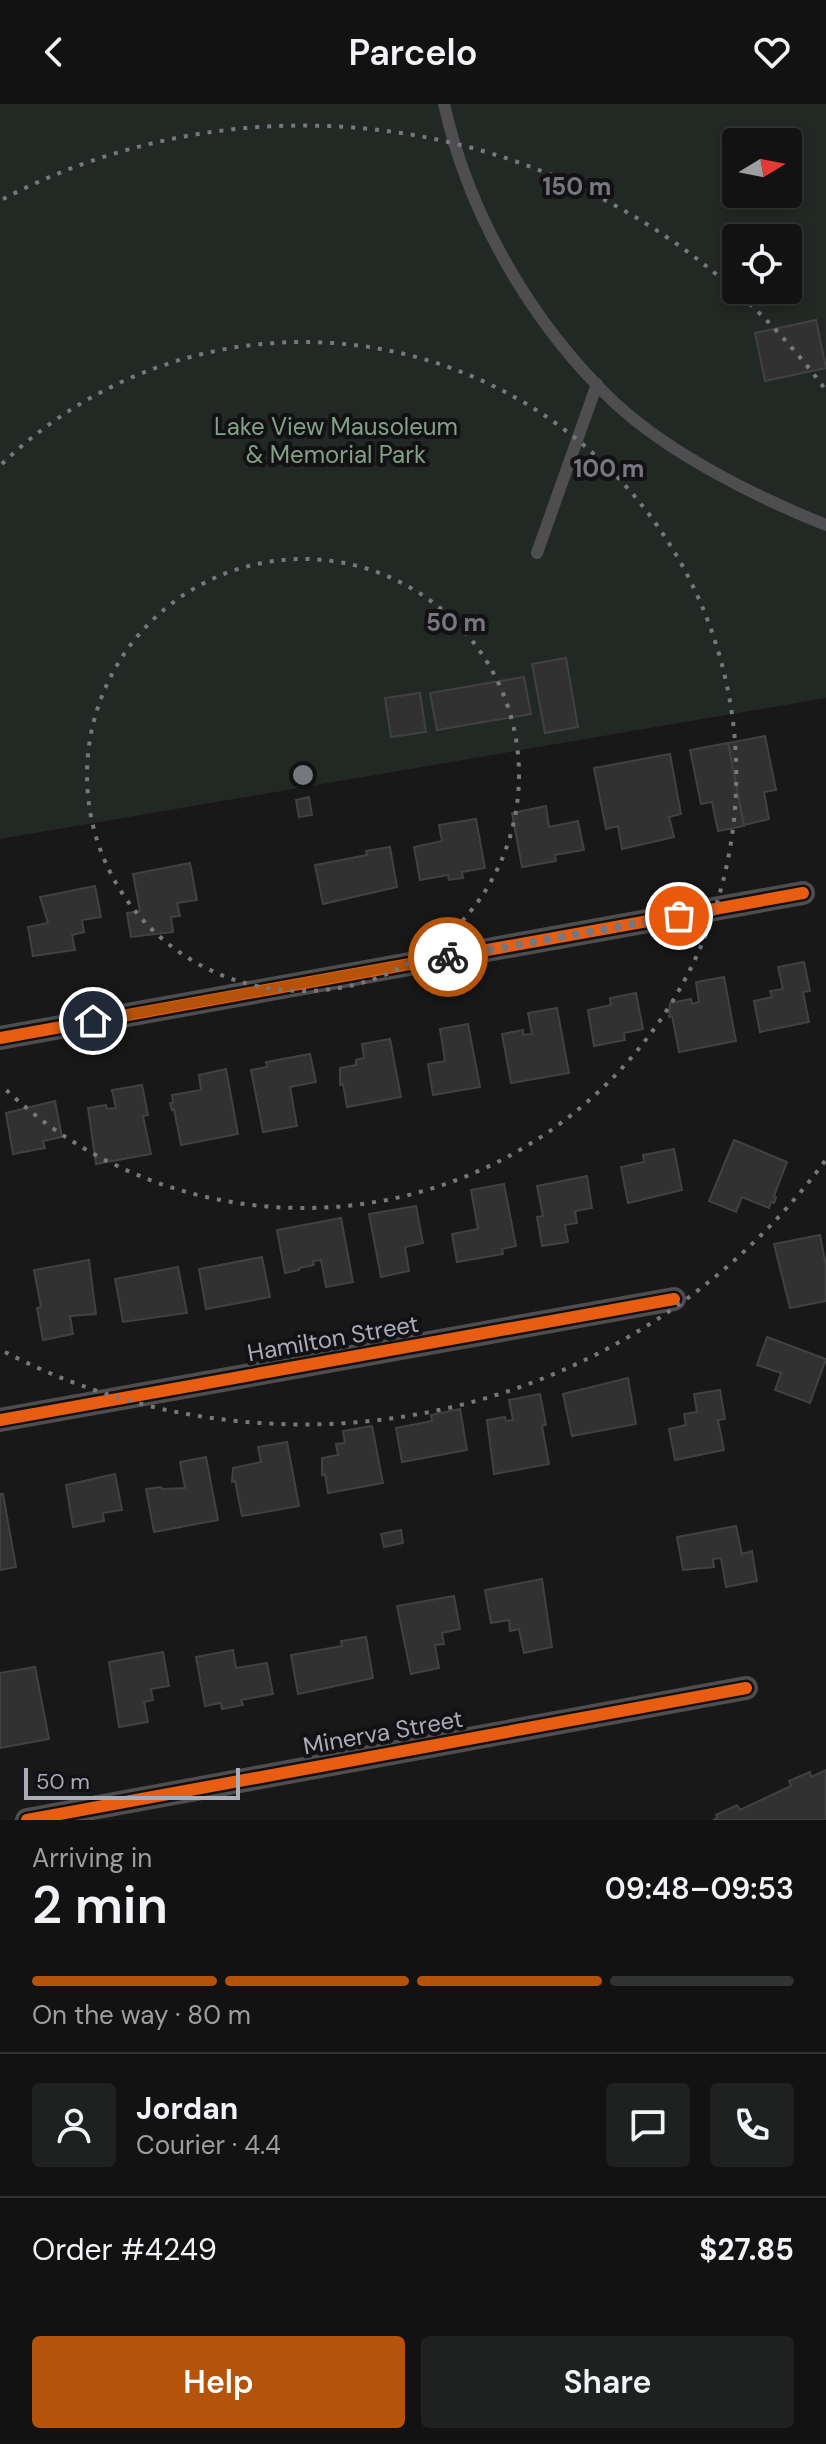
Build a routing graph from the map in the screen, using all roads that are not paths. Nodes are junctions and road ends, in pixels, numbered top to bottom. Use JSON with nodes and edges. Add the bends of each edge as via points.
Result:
{"nodes":[{"id":1,"x":444,"y":104,"type":"edge"},
{"id":2,"x":597,"y":384,"type":"junction"},
{"id":3,"x":826,"y":525,"type":"edge"},
{"id":4,"x":537,"y":553,"type":"dead end"},
{"id":5,"x":803,"y":893,"type":"dead end"},
{"id":6,"x":0,"y":1038,"type":"edge"},
{"id":7,"x":674,"y":1299,"type":"dead end"},
{"id":8,"x":0,"y":1420,"type":"edge"},
{"id":9,"x":746,"y":1688,"type":"dead end"},
{"id":10,"x":27,"y":1820,"type":"edge"}],
"edges":[{"from":1,"to":2,"type":"lane","via":[[453,142],[502,254],[535,309]]},
{"from":2,"to":3,"type":"lane","via":[[617,405],[709,468]]},
{"from":2,"to":4,"type":"lane"},
{"from":5,"to":6,"type":"street"},
{"from":7,"to":8,"type":"street","name":"Hamilton Street"},
{"from":9,"to":10,"type":"street","name":"Minerva Street"}]}
